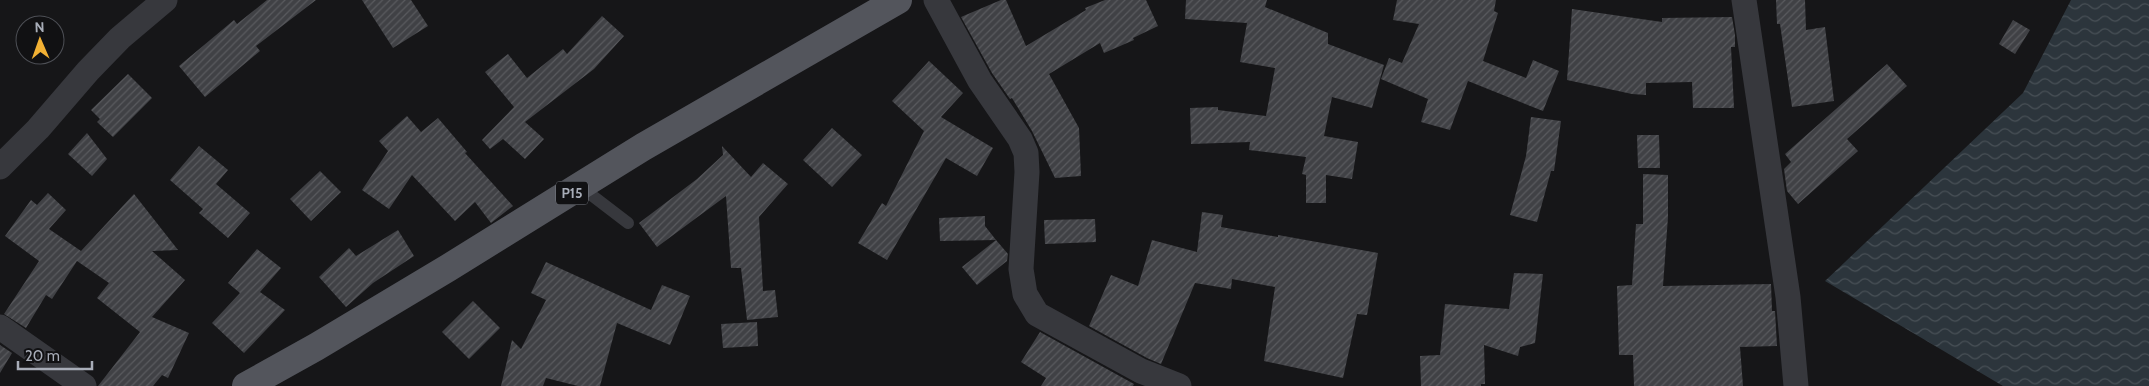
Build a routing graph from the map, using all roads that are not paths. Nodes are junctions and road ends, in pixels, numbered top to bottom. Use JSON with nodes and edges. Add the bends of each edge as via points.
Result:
{"nodes":[{"id":1,"x":165,"y":0,"type":"edge"},
{"id":2,"x":898,"y":0,"type":"edge"},
{"id":3,"x":936,"y":0,"type":"edge"},
{"id":4,"x":1744,"y":0,"type":"edge"},
{"id":5,"x":0,"y":168,"type":"edge"},
{"id":6,"x":581,"y":187,"type":"junction"},
{"id":7,"x":628,"y":224,"type":"dead end"},
{"id":8,"x":0,"y":327,"type":"edge"},
{"id":9,"x":84,"y":386,"type":"edge"},
{"id":10,"x":246,"y":386,"type":"edge"},
{"id":11,"x":1178,"y":386,"type":"edge"},
{"id":12,"x":1796,"y":386,"type":"edge"}],
"edges":[{"from":1,"to":5,"type":"street","via":[[120,38]]},
{"from":2,"to":6,"type":"main road","number":"P15","via":[[693,117]]},
{"from":3,"to":11,"type":"street","via":[[980,82],[1020,139],[1026,153],[1021,269],[1025,294],[1037,314],[1141,371]]},
{"from":4,"to":12,"type":"street","via":[[1786,280]]},
{"from":6,"to":7,"type":"lane"},
{"from":6,"to":10,"type":"main road","number":"P15"},
{"from":8,"to":9,"type":"street"}]}
